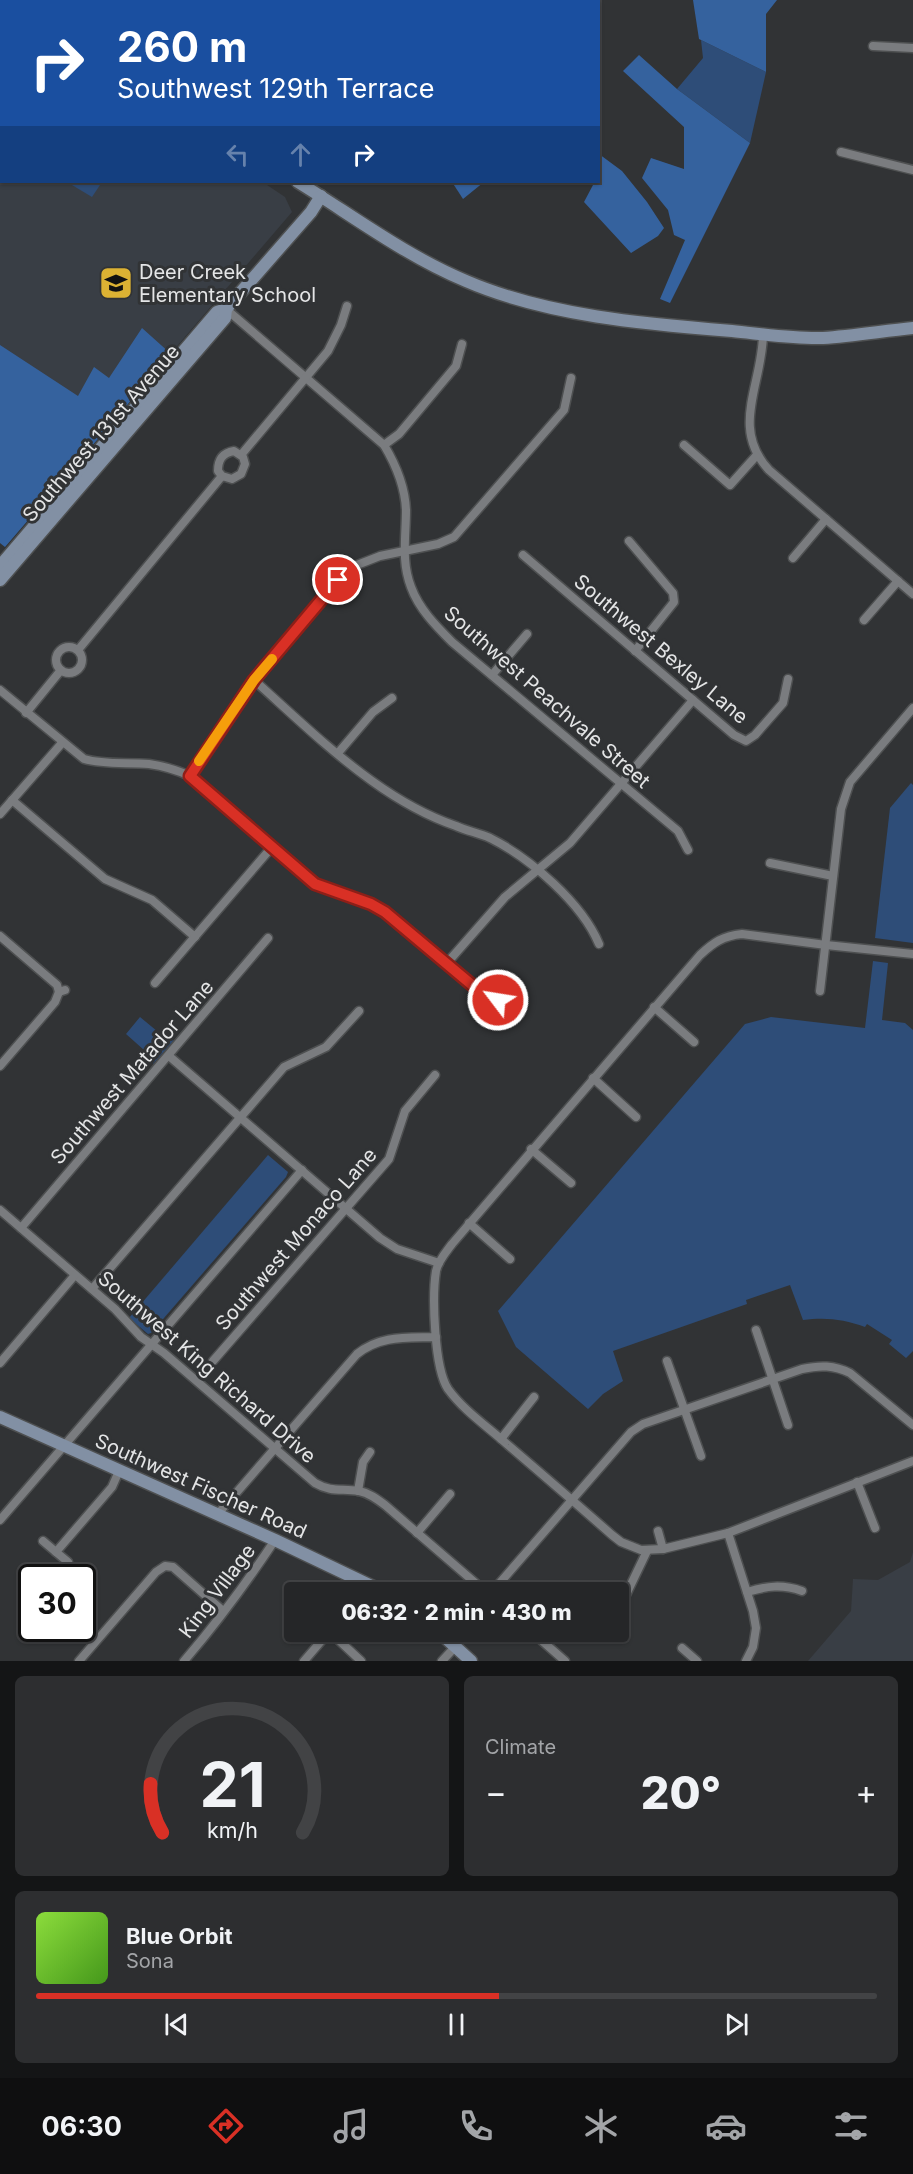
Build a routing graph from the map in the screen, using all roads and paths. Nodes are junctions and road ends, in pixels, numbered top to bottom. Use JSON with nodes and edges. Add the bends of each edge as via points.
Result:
{"nodes":[{"id":1,"x":873,"y":46,"type":"dead end"},
{"id":2,"x":913,"y":48,"type":"edge"},
{"id":3,"x":841,"y":152,"type":"dead end"},
{"id":4,"x":913,"y":170,"type":"edge"},
{"id":5,"x":300,"y":183,"type":"edge"},
{"id":6,"x":321,"y":196,"type":"junction"},
{"id":7,"x":347,"y":306,"type":"dead end"},
{"id":8,"x":226,"y":309,"type":"junction"},
{"id":9,"x":913,"y":328,"type":"edge"},
{"id":10,"x":763,"y":335,"type":"junction"},
{"id":11,"x":462,"y":344,"type":"dead end"},
{"id":12,"x":307,"y":377,"type":"junction"},
{"id":13,"x":571,"y":378,"type":"dead end"},
{"id":14,"x":684,"y":445,"type":"dead end"},
{"id":15,"x":384,"y":446,"type":"junction"},
{"id":16,"x":241,"y":455,"type":"junction"},
{"id":17,"x":756,"y":456,"type":"junction"},
{"id":18,"x":222,"y":476,"type":"junction"},
{"id":19,"x":825,"y":519,"type":"junction"},
{"id":20,"x":629,"y":541,"type":"dead end"},
{"id":21,"x":404,"y":551,"type":"junction"},
{"id":22,"x":523,"y":555,"type":"dead end"},
{"id":23,"x":793,"y":558,"type":"dead end"},
{"id":24,"x":0,"y":566,"type":"edge"},
{"id":25,"x":0,"y":580,"type":"edge"},
{"id":26,"x":898,"y":581,"type":"junction"},
{"id":27,"x":913,"y":594,"type":"edge"},
{"id":28,"x":864,"y":621,"type":"dead end"},
{"id":29,"x":527,"y":634,"type":"dead end"},
{"id":30,"x":78,"y":650,"type":"junction"},
{"id":31,"x":635,"y":651,"type":"junction"},
{"id":32,"x":61,"y":670,"type":"junction"},
{"id":33,"x":492,"y":675,"type":"junction"},
{"id":34,"x":788,"y":679,"type":"dead end"},
{"id":35,"x":254,"y":680,"type":"junction"},
{"id":36,"x":0,"y":690,"type":"edge"},
{"id":37,"x":392,"y":698,"type":"dead end"},
{"id":38,"x":693,"y":700,"type":"junction"},
{"id":39,"x":913,"y":708,"type":"edge"},
{"id":40,"x":26,"y":713,"type":"junction"},
{"id":41,"x":910,"y":718,"type":"edge"},
{"id":42,"x":62,"y":743,"type":"junction"},
{"id":43,"x":338,"y":753,"type":"junction"},
{"id":44,"x":190,"y":776,"type":"junction"},
{"id":45,"x":622,"y":783,"type":"junction"},
{"id":46,"x":12,"y":800,"type":"junction"},
{"id":47,"x":0,"y":814,"type":"edge"},
{"id":48,"x":272,"y":847,"type":"junction"},
{"id":49,"x":688,"y":850,"type":"dead end"},
{"id":50,"x":770,"y":863,"type":"dead end"},
{"id":51,"x":538,"y":871,"type":"junction"},
{"id":52,"x":833,"y":876,"type":"junction"},
{"id":53,"x":0,"y":936,"type":"edge"},
{"id":54,"x":195,"y":937,"type":"junction"},
{"id":55,"x":268,"y":938,"type":"dead end"},
{"id":56,"x":599,"y":944,"type":"dead end"},
{"id":57,"x":826,"y":945,"type":"junction"},
{"id":58,"x":913,"y":954,"type":"edge"},
{"id":59,"x":447,"y":963,"type":"junction"},
{"id":60,"x":155,"y":983,"type":"dead end"},
{"id":61,"x":820,"y":991,"type":"dead end"},
{"id":62,"x":498,"y":1000,"type":"dead end"},
{"id":63,"x":654,"y":1007,"type":"junction"},
{"id":64,"x":359,"y":1011,"type":"dead end"},
{"id":65,"x":694,"y":1042,"type":"dead end"},
{"id":66,"x":169,"y":1056,"type":"junction"},
{"id":67,"x":0,"y":1066,"type":"edge"},
{"id":68,"x":435,"y":1075,"type":"dead end"},
{"id":69,"x":593,"y":1078,"type":"junction"},
{"id":70,"x":240,"y":1117,"type":"junction"},
{"id":71,"x":636,"y":1117,"type":"dead end"},
{"id":72,"x":531,"y":1149,"type":"junction"},
{"id":73,"x":302,"y":1170,"type":"junction"},
{"id":74,"x":571,"y":1183,"type":"dead end"},
{"id":75,"x":346,"y":1208,"type":"junction"},
{"id":76,"x":2,"y":1215,"type":"edge"},
{"id":77,"x":469,"y":1223,"type":"junction"},
{"id":78,"x":21,"y":1228,"type":"junction"},
{"id":79,"x":510,"y":1259,"type":"dead end"},
{"id":80,"x":439,"y":1263,"type":"junction"},
{"id":81,"x":75,"y":1275,"type":"junction"},
{"id":82,"x":92,"y":1289,"type":"junction"},
{"id":83,"x":756,"y":1330,"type":"dead end"},
{"id":84,"x":436,"y":1337,"type":"junction"},
{"id":85,"x":152,"y":1346,"type":"junction"},
{"id":86,"x":213,"y":1361,"type":"dead end"},
{"id":87,"x":667,"y":1361,"type":"dead end"},
{"id":88,"x":0,"y":1363,"type":"edge"},
{"id":89,"x":772,"y":1379,"type":"junction"},
{"id":90,"x":534,"y":1397,"type":"dead end"},
{"id":91,"x":684,"y":1409,"type":"junction"},
{"id":92,"x":0,"y":1417,"type":"edge"},
{"id":93,"x":788,"y":1425,"type":"dead end"},
{"id":94,"x":913,"y":1425,"type":"edge"},
{"id":95,"x":501,"y":1438,"type":"junction"},
{"id":96,"x":64,"y":1446,"type":"junction"},
{"id":97,"x":275,"y":1448,"type":"junction"},
{"id":98,"x":370,"y":1452,"type":"dead end"},
{"id":99,"x":701,"y":1456,"type":"dead end"},
{"id":100,"x":913,"y":1461,"type":"edge"},
{"id":101,"x":118,"y":1471,"type":"junction"},
{"id":102,"x":857,"y":1482,"type":"junction"},
{"id":103,"x":358,"y":1491,"type":"junction"},
{"id":104,"x":450,"y":1494,"type":"dead end"},
{"id":105,"x":572,"y":1499,"type":"junction"},
{"id":106,"x":217,"y":1515,"type":"junction"},
{"id":107,"x":0,"y":1519,"type":"edge"},
{"id":108,"x":875,"y":1528,"type":"dead end"},
{"id":109,"x":658,"y":1531,"type":"dead end"},
{"id":110,"x":417,"y":1533,"type":"junction"},
{"id":111,"x":728,"y":1533,"type":"junction"},
{"id":112,"x":275,"y":1540,"type":"junction"},
{"id":113,"x":43,"y":1541,"type":"dead end"},
{"id":114,"x":663,"y":1549,"type":"junction"},
{"id":115,"x":647,"y":1551,"type":"junction"},
{"id":116,"x":56,"y":1552,"type":"junction"},
{"id":117,"x":68,"y":1562,"type":"dead end"},
{"id":118,"x":361,"y":1580,"type":"joint"},
{"id":119,"x":365,"y":1582,"type":"edge"},
{"id":120,"x":476,"y":1582,"type":"edge"},
{"id":121,"x":499,"y":1582,"type":"edge"},
{"id":122,"x":629,"y":1588,"type":"edge"},
{"id":123,"x":802,"y":1591,"type":"dead end"},
{"id":124,"x":747,"y":1592,"type":"junction"},
{"id":125,"x":223,"y":1611,"type":"junction"},
{"id":126,"x":321,"y":1642,"type":"edge"},
{"id":127,"x":341,"y":1642,"type":"edge"},
{"id":128,"x":450,"y":1642,"type":"edge"},
{"id":129,"x":544,"y":1642,"type":"edge"},
{"id":130,"x":455,"y":1647,"type":"junction"},
{"id":131,"x":682,"y":1648,"type":"dead end"},
{"id":132,"x":79,"y":1661,"type":"edge"},
{"id":133,"x":184,"y":1661,"type":"edge"},
{"id":134,"x":304,"y":1661,"type":"edge"},
{"id":135,"x":362,"y":1661,"type":"edge"},
{"id":136,"x":442,"y":1661,"type":"edge"},
{"id":137,"x":471,"y":1661,"type":"edge"},
{"id":138,"x":566,"y":1661,"type":"edge"},
{"id":139,"x":697,"y":1661,"type":"edge"},
{"id":140,"x":746,"y":1661,"type":"edge"}],
"edges":[{"from":1,"to":2,"type":"street"},
{"from":3,"to":4,"type":"street"},
{"from":5,"to":6,"type":"street"},
{"from":6,"to":8,"type":"street","name":"Southwest 131st Avenue"},
{"from":6,"to":10,"type":"street","via":[[414,256],[500,294],[651,325]]},
{"from":7,"to":12,"type":"street","via":[[328,351]]},
{"from":8,"to":12,"type":"street","name":"Southwest Peachvale Street"},
{"from":8,"to":24,"type":"street","name":"Southwest 131st Avenue","via":[[218,312]]},
{"from":8,"to":25,"type":"street","name":"Southwest 131st Avenue","via":[[225,318]]},
{"from":9,"to":10,"type":"street","via":[[821,338]]},
{"from":10,"to":17,"type":"street","via":[[748,428]]},
{"from":11,"to":15,"type":"street","via":[[456,366],[399,434]]},
{"from":12,"to":15,"type":"street","name":"Southwest Peachvale Street"},
{"from":12,"to":16,"type":"street"},
{"from":13,"to":21,"type":"street","via":[[564,410],[460,531],[438,544]]},
{"from":14,"to":17,"type":"street","via":[[730,485]]},
{"from":15,"to":21,"type":"street","name":"Southwest Peachvale Street","via":[[397,468],[404,495]]},
{"from":16,"to":18,"type":"street","via":[[245,464],[241,474],[232,479]]},
{"from":16,"to":18,"type":"street","via":[[234,451],[223,455],[218,464]]},
{"from":17,"to":19,"type":"street"},
{"from":18,"to":30,"type":"street"},
{"from":19,"to":23,"type":"street"},
{"from":19,"to":26,"type":"street"},
{"from":20,"to":31,"type":"street","via":[[673,593],[674,602]]},
{"from":21,"to":33,"type":"street","name":"Southwest Peachvale Street","via":[[411,588],[429,617]]},
{"from":21,"to":35,"type":"street","via":[[380,556],[346,573]]},
{"from":22,"to":31,"type":"street","name":"Southwest Bexley Lane"},
{"from":26,"to":27,"type":"street"},
{"from":26,"to":28,"type":"street"},
{"from":29,"to":33,"type":"street"},
{"from":30,"to":32,"type":"street","via":[[83,662],[79,670],[70,674]]},
{"from":30,"to":32,"type":"street","via":[[68,646],[58,652],[56,662]]},
{"from":31,"to":38,"type":"street","name":"Southwest Bexley Lane"},
{"from":32,"to":40,"type":"street"},
{"from":33,"to":45,"type":"street","name":"Southwest Peachvale Street"},
{"from":34,"to":38,"type":"street","name":"Southwest Bexley Lane","via":[[783,702],[746,741]]},
{"from":35,"to":43,"type":"street"},
{"from":35,"to":44,"type":"street"},
{"from":36,"to":40,"type":"street"},
{"from":37,"to":43,"type":"street","via":[[373,712]]},
{"from":38,"to":45,"type":"street"},
{"from":39,"to":41,"type":"street"},
{"from":40,"to":42,"type":"street"},
{"from":41,"to":52,"type":"street","via":[[847,788]]},
{"from":42,"to":44,"type":"street","via":[[97,763],[149,764]]},
{"from":42,"to":46,"type":"street"},
{"from":43,"to":51,"type":"street","via":[[371,781],[401,799],[454,826],[488,837]]},
{"from":44,"to":48,"type":"street"},
{"from":45,"to":49,"type":"street","name":"Southwest Peachvale Street","via":[[678,831]]},
{"from":45,"to":51,"type":"street","via":[[570,843]]},
{"from":46,"to":47,"type":"street"},
{"from":46,"to":54,"type":"street","via":[[105,879],[147,896]]},
{"from":48,"to":54,"type":"street"},
{"from":48,"to":59,"type":"street","via":[[315,884],[385,912]]},
{"from":50,"to":52,"type":"street"},
{"from":51,"to":56,"type":"street","via":[[583,914]]},
{"from":51,"to":59,"type":"street","via":[[505,897]]},
{"from":52,"to":57,"type":"street"},
{"from":53,"to":67,"type":"street","via":[[62,991]]},
{"from":54,"to":60,"type":"street"},
{"from":55,"to":66,"type":"street","name":"Southwest Matador Lane"},
{"from":57,"to":58,"type":"street"},
{"from":57,"to":61,"type":"street"},
{"from":57,"to":63,"type":"street","via":[[729,935],[700,955]]},
{"from":59,"to":62,"type":"street","via":[[478,990]]},
{"from":63,"to":65,"type":"street"},
{"from":63,"to":69,"type":"street"},
{"from":64,"to":70,"type":"street","via":[[326,1047],[284,1067]]},
{"from":66,"to":70,"type":"street"},
{"from":66,"to":78,"type":"street","name":"Southwest Matador Lane"},
{"from":68,"to":75,"type":"street","name":"Southwest Monaco Lane","via":[[405,1111],[389,1159]]},
{"from":69,"to":71,"type":"street"},
{"from":69,"to":72,"type":"street"},
{"from":70,"to":73,"type":"street"},
{"from":70,"to":82,"type":"street"},
{"from":72,"to":74,"type":"street"},
{"from":72,"to":77,"type":"street"},
{"from":73,"to":75,"type":"street"},
{"from":73,"to":85,"type":"street"},
{"from":75,"to":80,"type":"street","via":[[397,1249]]},
{"from":75,"to":86,"type":"street","name":"Southwest Monaco Lane"},
{"from":76,"to":78,"type":"street","name":"Southwest King Richard Drive"},
{"from":77,"to":79,"type":"street"},
{"from":77,"to":80,"type":"street"},
{"from":78,"to":81,"type":"street","name":"Southwest King Richard Drive"},
{"from":80,"to":84,"type":"street","via":[[434,1300]]},
{"from":81,"to":82,"type":"street","name":"Southwest King Richard Drive"},
{"from":81,"to":88,"type":"street"},
{"from":82,"to":85,"type":"street","name":"Southwest King Richard Drive"},
{"from":83,"to":89,"type":"street"},
{"from":84,"to":95,"type":"street","via":[[442,1375],[449,1390]]},
{"from":84,"to":97,"type":"street","via":[[383,1339],[370,1344],[357,1353]]},
{"from":85,"to":96,"type":"street"},
{"from":85,"to":97,"type":"street","name":"Southwest King Richard Drive"},
{"from":87,"to":91,"type":"street"},
{"from":89,"to":91,"type":"street"},
{"from":89,"to":93,"type":"street"},
{"from":89,"to":94,"type":"street","via":[[817,1366],[840,1368]]},
{"from":90,"to":95,"type":"street"},
{"from":91,"to":99,"type":"street"},
{"from":91,"to":105,"type":"street","via":[[631,1432]]},
{"from":92,"to":96,"type":"street","name":"Southwest Fischer Road"},
{"from":95,"to":105,"type":"street"},
{"from":96,"to":101,"type":"street","name":"Southwest Fischer Road"},
{"from":96,"to":107,"type":"street"},
{"from":97,"to":103,"type":"street","name":"Southwest King Richard Drive","via":[[323,1487]]},
{"from":97,"to":106,"type":"street"},
{"from":98,"to":103,"type":"street","via":[[363,1462]]},
{"from":100,"to":102,"type":"street"},
{"from":101,"to":106,"type":"street","name":"Southwest Fischer Road"},
{"from":101,"to":116,"type":"street","via":[[112,1487]]},
{"from":102,"to":108,"type":"street"},
{"from":102,"to":111,"type":"street"},
{"from":103,"to":110,"type":"street","name":"Southwest King Richard Drive","via":[[385,1505]]},
{"from":104,"to":110,"type":"street"},
{"from":105,"to":115,"type":"street","via":[[621,1542]]},
{"from":105,"to":121,"type":"street"},
{"from":106,"to":112,"type":"street","name":"Southwest Fischer Road"},
{"from":109,"to":114,"type":"street"},
{"from":110,"to":120,"type":"street","name":"Southwest King Richard Drive"},
{"from":111,"to":114,"type":"street"},
{"from":111,"to":124,"type":"street"},
{"from":112,"to":118,"type":"street","name":"Southwest Fischer Road"},
{"from":112,"to":125,"type":"street","name":"King Village"},
{"from":113,"to":116,"type":"street"},
{"from":114,"to":115,"type":"street"},
{"from":115,"to":122,"type":"street"},
{"from":116,"to":117,"type":"street"},
{"from":118,"to":119,"type":"street","name":"Southwest Fischer Road"},
{"from":123,"to":124,"type":"street","via":[[768,1586]]},
{"from":124,"to":140,"type":"street","via":[[756,1628]]},
{"from":125,"to":132,"type":"street","via":[[173,1567],[165,1566]]},
{"from":125,"to":133,"type":"street","name":"King Village"},
{"from":126,"to":134,"type":"street"},
{"from":127,"to":135,"type":"street"},
{"from":128,"to":130,"type":"street"},
{"from":129,"to":138,"type":"street"},
{"from":130,"to":136,"type":"street"},
{"from":130,"to":137,"type":"street"},
{"from":131,"to":139,"type":"street"}]}
